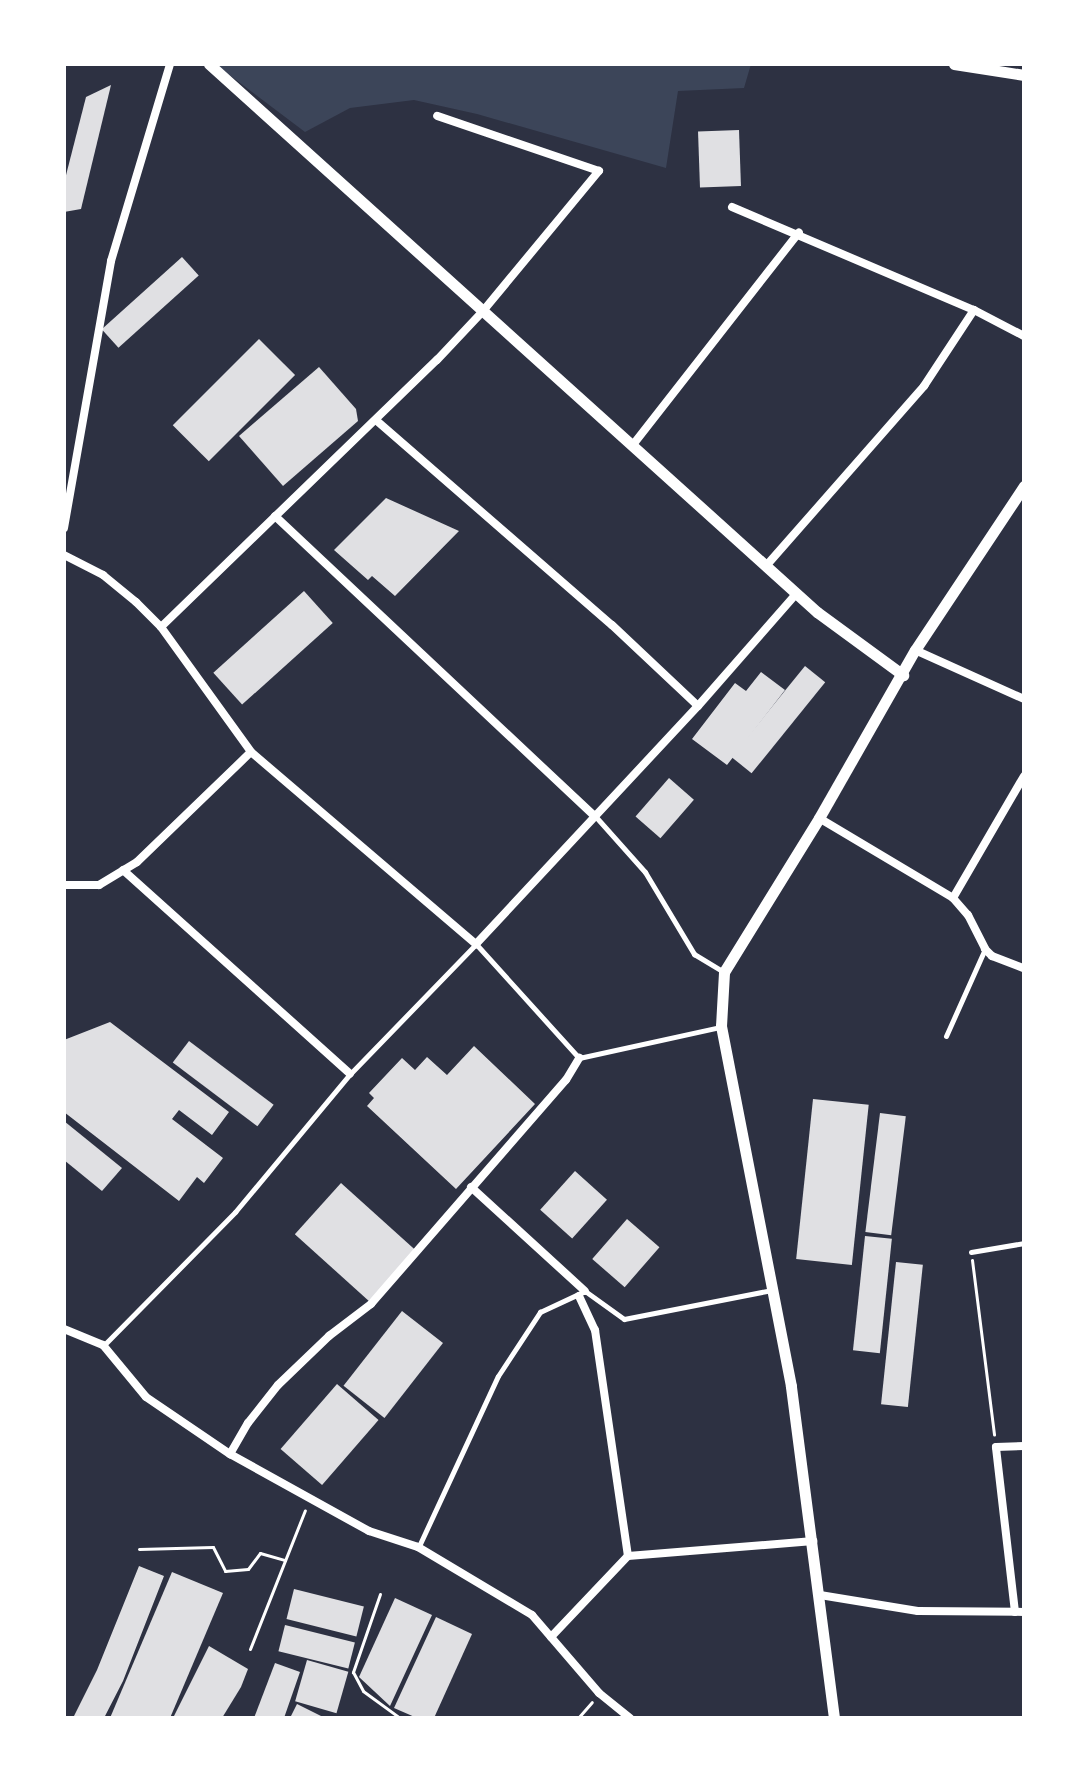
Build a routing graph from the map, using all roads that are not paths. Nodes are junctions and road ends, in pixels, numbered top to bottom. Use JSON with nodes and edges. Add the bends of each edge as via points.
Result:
{"nodes":[{"id":1,"x":170,"y":64,"type":"edge"},
{"id":2,"x":209,"y":64,"type":"edge"},
{"id":3,"x":954,"y":64,"type":"edge"},
{"id":4,"x":1024,"y":75,"type":"edge"},
{"id":5,"x":437,"y":116,"type":"dead end"},
{"id":6,"x":732,"y":207,"type":"dead end"},
{"id":7,"x":799,"y":232,"type":"junction"},
{"id":8,"x":974,"y":310,"type":"junction"},
{"id":9,"x":483,"y":311,"type":"junction"},
{"id":10,"x":1024,"y":336,"type":"edge"},
{"id":11,"x":377,"y":421,"type":"junction"},
{"id":12,"x":632,"y":446,"type":"junction"},
{"id":13,"x":1024,"y":486,"type":"edge"},
{"id":14,"x":275,"y":516,"type":"junction"},
{"id":15,"x":64,"y":528,"type":"edge"},
{"id":16,"x":64,"y":555,"type":"edge"},
{"id":17,"x":766,"y":566,"type":"junction"},
{"id":18,"x":796,"y":594,"type":"junction"},
{"id":19,"x":161,"y":627,"type":"junction"},
{"id":20,"x":915,"y":650,"type":"junction"},
{"id":21,"x":903,"y":675,"type":"junction"},
{"id":22,"x":1024,"y":699,"type":"edge"},
{"id":23,"x":698,"y":706,"type":"junction"},
{"id":24,"x":251,"y":752,"type":"junction"},
{"id":25,"x":1024,"y":776,"type":"edge"},
{"id":26,"x":595,"y":816,"type":"junction"},
{"id":27,"x":819,"y":818,"type":"junction"},
{"id":28,"x":123,"y":870,"type":"junction"},
{"id":29,"x":64,"y":885,"type":"edge"},
{"id":30,"x":953,"y":898,"type":"junction"},
{"id":31,"x":476,"y":944,"type":"junction"},
{"id":32,"x":985,"y":949,"type":"junction"},
{"id":33,"x":1024,"y":968,"type":"edge"},
{"id":34,"x":724,"y":972,"type":"junction"},
{"id":35,"x":721,"y":1026,"type":"junction"},
{"id":36,"x":946,"y":1036,"type":"dead end"},
{"id":37,"x":579,"y":1058,"type":"junction"},
{"id":38,"x":350,"y":1074,"type":"junction"},
{"id":39,"x":471,"y":1187,"type":"junction"},
{"id":40,"x":1024,"y":1243,"type":"edge"},
{"id":41,"x":971,"y":1252,"type":"road end"},
{"id":42,"x":773,"y":1290,"type":"junction"},
{"id":43,"x":582,"y":1293,"type":"junction"},
{"id":44,"x":64,"y":1329,"type":"edge"},
{"id":45,"x":103,"y":1345,"type":"junction"},
{"id":46,"x":1024,"y":1446,"type":"edge"},
{"id":47,"x":230,"y":1454,"type":"junction"},
{"id":48,"x":813,"y":1541,"type":"junction"},
{"id":49,"x":418,"y":1547,"type":"junction"},
{"id":50,"x":628,"y":1556,"type":"junction"},
{"id":51,"x":820,"y":1595,"type":"junction"},
{"id":52,"x":1019,"y":1612,"type":"edge"},
{"id":53,"x":551,"y":1637,"type":"junction"},
{"id":54,"x":630,"y":1718,"type":"edge"},
{"id":55,"x":834,"y":1718,"type":"edge"}],
"edges":[{"from":1,"to":15,"type":"street","via":[[111,261]]},
{"from":2,"to":9,"type":"street"},
{"from":3,"to":4,"type":"street"},
{"from":5,"to":9,"type":"street","via":[[599,171]]},
{"from":6,"to":7,"type":"street"},
{"from":7,"to":8,"type":"street"},
{"from":7,"to":12,"type":"street"},
{"from":8,"to":10,"type":"street"},
{"from":8,"to":17,"type":"street","via":[[924,386]]},
{"from":9,"to":11,"type":"street"},
{"from":9,"to":12,"type":"street"},
{"from":11,"to":14,"type":"street"},
{"from":11,"to":23,"type":"street"},
{"from":12,"to":17,"type":"street"},
{"from":13,"to":20,"type":"street"},
{"from":14,"to":19,"type":"street"},
{"from":14,"to":26,"type":"street"},
{"from":16,"to":19,"type":"street","via":[[103,575]]},
{"from":17,"to":18,"type":"street"},
{"from":18,"to":21,"type":"street"},
{"from":18,"to":23,"type":"street"},
{"from":19,"to":24,"type":"street"},
{"from":20,"to":21,"type":"street"},
{"from":20,"to":22,"type":"street"},
{"from":21,"to":27,"type":"street"},
{"from":23,"to":26,"type":"street"},
{"from":24,"to":28,"type":"street"},
{"from":24,"to":31,"type":"street"},
{"from":25,"to":30,"type":"street"},
{"from":26,"to":31,"type":"street"},
{"from":26,"to":34,"type":"lane","via":[[645,872],[694,954]]},
{"from":27,"to":30,"type":"street"},
{"from":27,"to":34,"type":"street"},
{"from":28,"to":29,"type":"street","via":[[99,885]]},
{"from":28,"to":38,"type":"street"},
{"from":30,"to":32,"type":"street"},
{"from":31,"to":37,"type":"lane"},
{"from":31,"to":38,"type":"lane"},
{"from":32,"to":33,"type":"street"},
{"from":32,"to":36,"type":"lane"},
{"from":34,"to":35,"type":"street"},
{"from":35,"to":37,"type":"lane"},
{"from":35,"to":42,"type":"street"},
{"from":37,"to":39,"type":"street","via":[[566,1080]]},
{"from":38,"to":45,"type":"lane","via":[[235,1212]]},
{"from":39,"to":43,"type":"street"},
{"from":39,"to":47,"type":"street","via":[[371,1304],[278,1385]]},
{"from":40,"to":41,"type":"lane"},
{"from":42,"to":43,"type":"lane","via":[[624,1319]]},
{"from":42,"to":48,"type":"street"},
{"from":43,"to":49,"type":"lane","via":[[540,1312],[525,1332],[498,1376]]},
{"from":43,"to":50,"type":"street","via":[[595,1330]]},
{"from":44,"to":45,"type":"street"},
{"from":45,"to":47,"type":"street","via":[[146,1397]]},
{"from":46,"to":52,"type":"street","via":[[996,1447]]},
{"from":47,"to":49,"type":"street","via":[[369,1531]]},
{"from":48,"to":50,"type":"street"},
{"from":48,"to":51,"type":"street"},
{"from":49,"to":53,"type":"street","via":[[532,1615]]},
{"from":50,"to":53,"type":"street"},
{"from":51,"to":52,"type":"street","via":[[918,1611]]},
{"from":51,"to":55,"type":"street"},
{"from":53,"to":54,"type":"street","via":[[599,1693]]}]}
